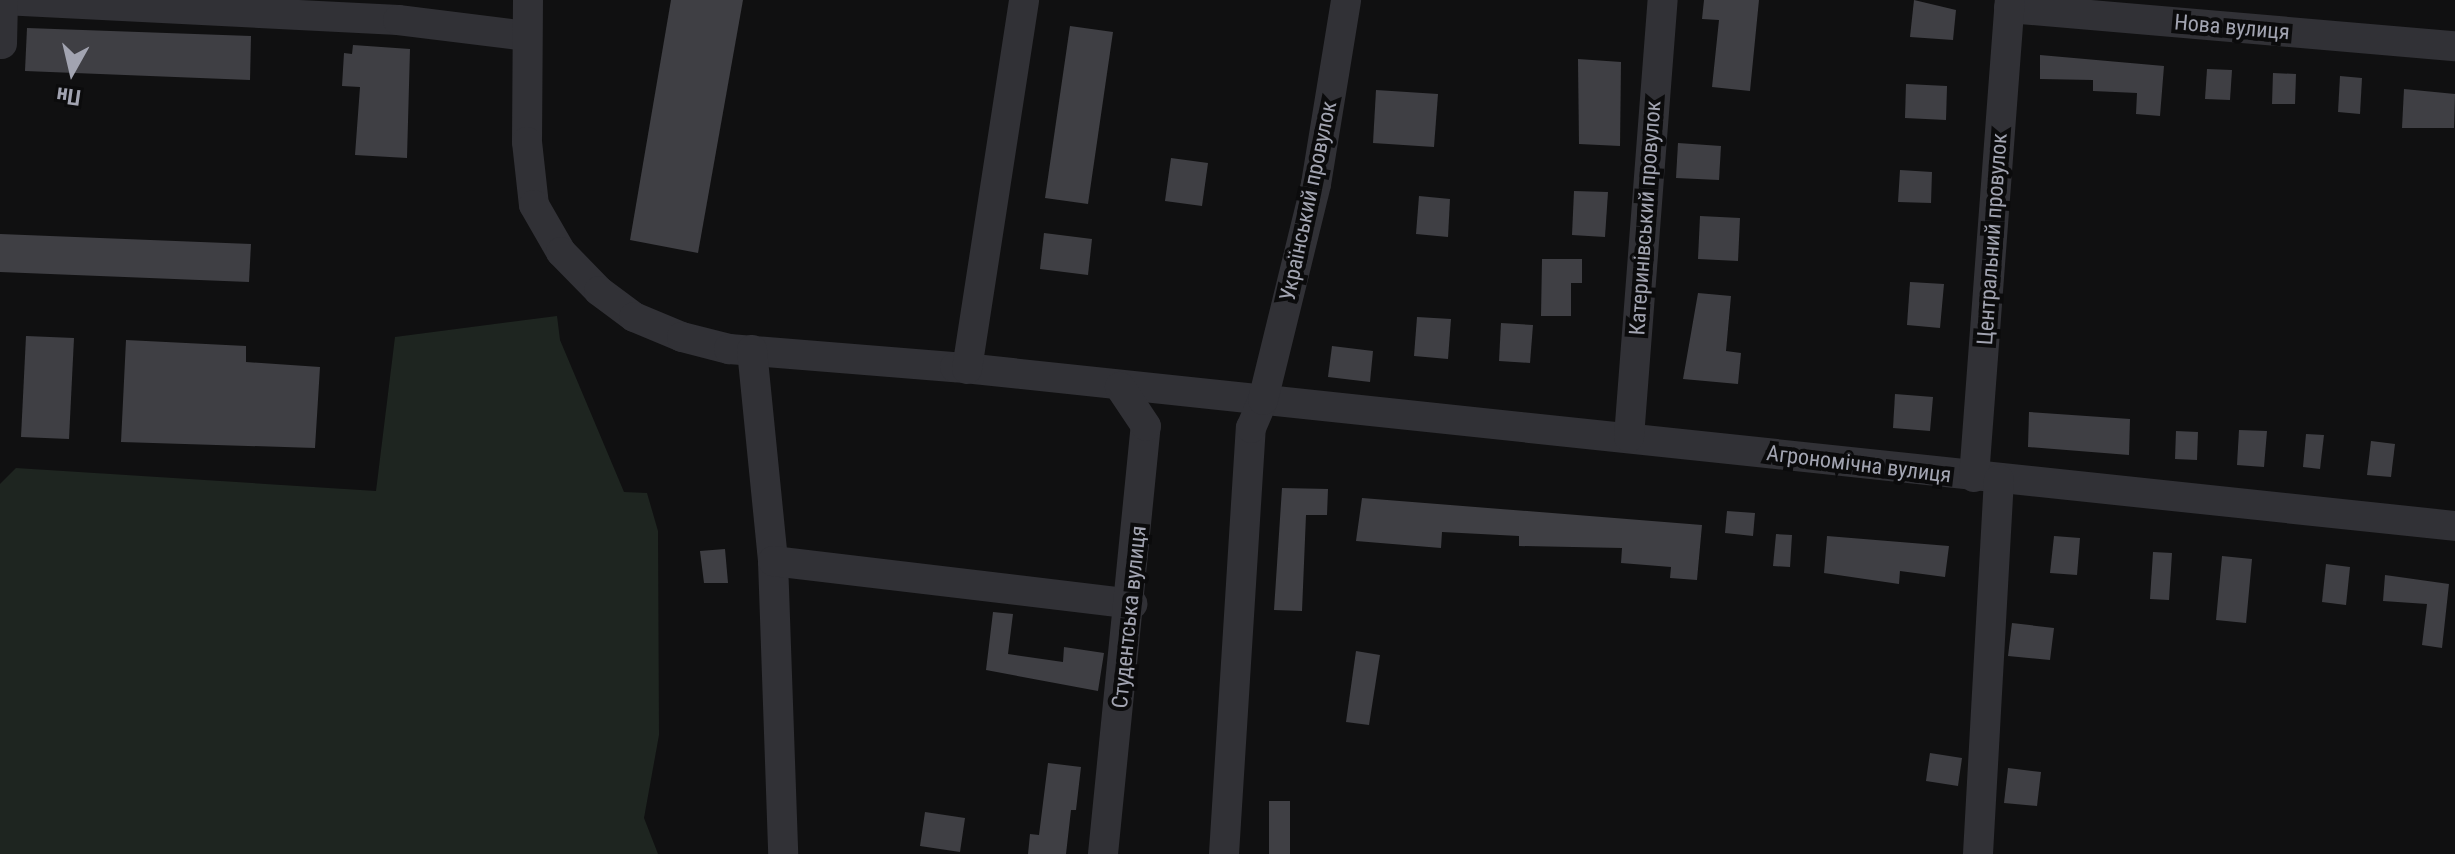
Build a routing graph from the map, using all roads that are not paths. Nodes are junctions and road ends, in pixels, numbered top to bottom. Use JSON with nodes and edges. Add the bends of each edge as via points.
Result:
{"nodes":[{"id":1,"x":3,"y":0,"type":"edge"},
{"id":2,"x":528,"y":0,"type":"edge"},
{"id":3,"x":1024,"y":0,"type":"edge"},
{"id":4,"x":1346,"y":0,"type":"edge"},
{"id":5,"x":1663,"y":0,"type":"edge"},
{"id":6,"x":2010,"y":4,"type":"edge"},
{"id":7,"x":399,"y":10,"type":"edge"},
{"id":8,"x":527,"y":36,"type":"junction"},
{"id":9,"x":2,"y":44,"type":"dead end"},
{"id":10,"x":2455,"y":46,"type":"edge"},
{"id":11,"x":752,"y":350,"type":"junction"},
{"id":12,"x":967,"y":369,"type":"junction"},
{"id":13,"x":1120,"y":387,"type":"junction"},
{"id":14,"x":1263,"y":400,"type":"junction"},
{"id":15,"x":1629,"y":437,"type":"junction"},
{"id":16,"x":1987,"y":479,"type":"junction"},
{"id":17,"x":2455,"y":526,"type":"edge"},
{"id":18,"x":773,"y":561,"type":"junction"},
{"id":19,"x":1132,"y":604,"type":"junction"},
{"id":20,"x":783,"y":854,"type":"edge"},
{"id":21,"x":1103,"y":854,"type":"edge"},
{"id":22,"x":1224,"y":854,"type":"edge"},
{"id":23,"x":1978,"y":854,"type":"edge"}],
"edges":[{"from":1,"to":7,"type":"street"},
{"from":1,"to":9,"type":"street"},
{"from":2,"to":8,"type":"street","name":"Агрономічна вулиця"},
{"from":3,"to":12,"type":"street"},
{"from":4,"to":14,"type":"street","name":"Український провулок","via":[[1316,184]]},
{"from":5,"to":15,"type":"street","name":"Катеринівський провулок"},
{"from":6,"to":10,"type":"street","name":"Нова вулиця"},
{"from":6,"to":16,"type":"street","name":"Центральний провулок"},
{"from":7,"to":8,"type":"street"},
{"from":8,"to":11,"type":"street","name":"Агрономічна вулиця","via":[[534,205],[561,252],[634,317],[682,337]]},
{"from":11,"to":12,"type":"street","name":"Агрономічна вулиця"},
{"from":11,"to":18,"type":"street"},
{"from":12,"to":13,"type":"street","name":"Агрономічна вулиця"},
{"from":13,"to":14,"type":"street","name":"Агрономічна вулиця"},
{"from":13,"to":19,"type":"street","name":"Студентська вулиця","via":[[1146,426]]},
{"from":14,"to":15,"type":"street","name":"Агрономічна вулиця"},
{"from":14,"to":22,"type":"street","name":"Український провулок","via":[[1251,428],[1238,568],[1236,735]]},
{"from":15,"to":16,"type":"street","name":"Агрономічна вулиця"},
{"from":16,"to":17,"type":"street","name":"Агрономічна вулиця"},
{"from":16,"to":23,"type":"street","name":"Центральний провулок"},
{"from":18,"to":19,"type":"street"},
{"from":18,"to":20,"type":"street"},
{"from":19,"to":21,"type":"street","name":"Студентська вулиця"}]}
